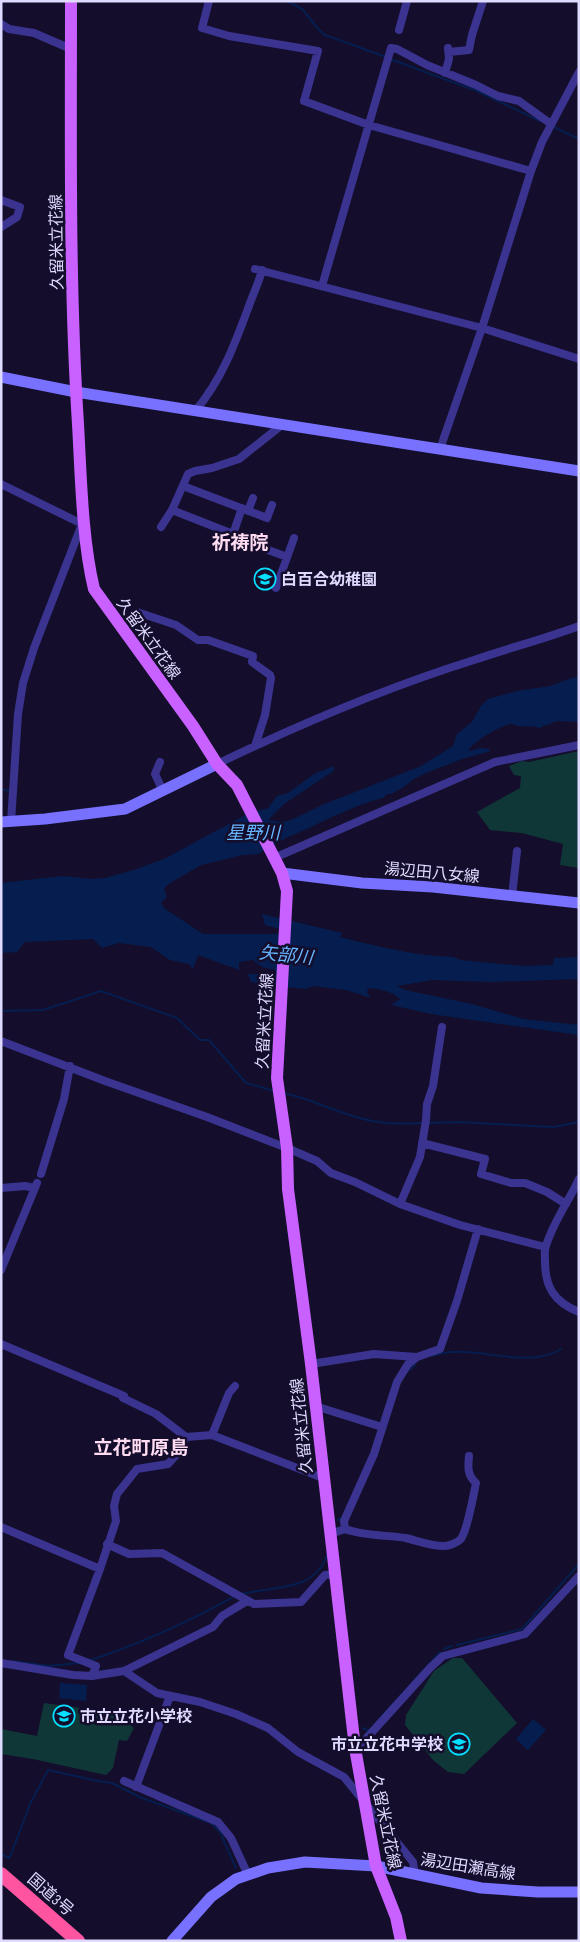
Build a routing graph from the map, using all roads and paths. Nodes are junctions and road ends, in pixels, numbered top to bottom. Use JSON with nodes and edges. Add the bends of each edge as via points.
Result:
{"nodes":[{"id":1,"x":71,"y":1,"type":"edge"},
{"id":2,"x":209,"y":1,"type":"edge"},
{"id":3,"x":407,"y":1,"type":"edge"},
{"id":4,"x":483,"y":1,"type":"edge"},
{"id":5,"x":1,"y":24,"type":"edge"},
{"id":6,"x":399,"y":30,"type":"dead end"},
{"id":7,"x":71,"y":49,"type":"junction"},
{"id":8,"x":579,"y":72,"type":"edge"},
{"id":9,"x":445,"y":73,"type":"junction"},
{"id":10,"x":570,"y":87,"type":"junction"},
{"id":11,"x":579,"y":90,"type":"edge"},
{"id":12,"x":551,"y":124,"type":"junction"},
{"id":13,"x":369,"y":125,"type":"junction"},
{"id":14,"x":531,"y":171,"type":"junction"},
{"id":15,"x":1,"y":200,"type":"edge"},
{"id":16,"x":1,"y":227,"type":"edge"},
{"id":17,"x":322,"y":286,"type":"junction"},
{"id":18,"x":482,"y":328,"type":"junction"},
{"id":19,"x":579,"y":359,"type":"edge"},
{"id":20,"x":1,"y":377,"type":"edge"},
{"id":21,"x":76,"y":392,"type":"junction"},
{"id":22,"x":196,"y":410,"type":"junction"},
{"id":23,"x":283,"y":424,"type":"junction"},
{"id":24,"x":440,"y":449,"type":"junction"},
{"id":25,"x":579,"y":471,"type":"edge"},
{"id":26,"x":1,"y":484,"type":"edge"},
{"id":27,"x":183,"y":486,"type":"junction"},
{"id":28,"x":253,"y":498,"type":"dead end"},
{"id":29,"x":272,"y":505,"type":"dead end"},
{"id":30,"x":172,"y":510,"type":"junction"},
{"id":31,"x":245,"y":510,"type":"junction"},
{"id":32,"x":84,"y":525,"type":"junction"},
{"id":33,"x":161,"y":527,"type":"dead end"},
{"id":34,"x":234,"y":534,"type":"junction"},
{"id":35,"x":294,"y":538,"type":"dead end"},
{"id":36,"x":287,"y":557,"type":"junction"},
{"id":37,"x":276,"y":588,"type":"dead end"},
{"id":38,"x":138,"y":612,"type":"dead end"},
{"id":39,"x":579,"y":626,"type":"edge"},
{"id":40,"x":579,"y":745,"type":"edge"},
{"id":41,"x":255,"y":746,"type":"junction"},
{"id":42,"x":160,"y":762,"type":"dead end"},
{"id":43,"x":217,"y":764,"type":"junction"},
{"id":44,"x":163,"y":791,"type":"junction"},
{"id":45,"x":6,"y":822,"type":"edge"},
{"id":46,"x":517,"y":850,"type":"dead end"},
{"id":47,"x":273,"y":856,"type":"junction"},
{"id":48,"x":282,"y":873,"type":"junction"},
{"id":49,"x":512,"y":896,"type":"junction"},
{"id":50,"x":579,"y":903,"type":"edge"},
{"id":51,"x":442,"y":1027,"type":"dead end"},
{"id":52,"x":1,"y":1041,"type":"edge"},
{"id":53,"x":70,"y":1066,"type":"junction"},
{"id":54,"x":422,"y":1143,"type":"junction"},
{"id":55,"x":287,"y":1148,"type":"junction"},
{"id":56,"x":41,"y":1174,"type":"dead end"},
{"id":57,"x":579,"y":1179,"type":"edge"},
{"id":58,"x":1,"y":1188,"type":"edge"},
{"id":59,"x":400,"y":1204,"type":"junction"},
{"id":60,"x":566,"y":1204,"type":"junction"},
{"id":61,"x":478,"y":1229,"type":"junction"},
{"id":62,"x":545,"y":1247,"type":"junction"},
{"id":63,"x":1,"y":1270,"type":"edge"},
{"id":64,"x":579,"y":1312,"type":"edge"},
{"id":65,"x":1,"y":1344,"type":"edge"},
{"id":66,"x":417,"y":1357,"type":"junction"},
{"id":67,"x":311,"y":1364,"type":"junction"},
{"id":68,"x":235,"y":1386,"type":"dead end"},
{"id":69,"x":315,"y":1406,"type":"junction"},
{"id":70,"x":382,"y":1427,"type":"junction"},
{"id":71,"x":212,"y":1435,"type":"junction"},
{"id":72,"x":186,"y":1437,"type":"junction"},
{"id":73,"x":469,"y":1456,"type":"dead end"},
{"id":74,"x":323,"y":1478,"type":"junction"},
{"id":75,"x":1,"y":1527,"type":"edge"},
{"id":76,"x":345,"y":1529,"type":"junction"},
{"id":77,"x":330,"y":1534,"type":"junction"},
{"id":78,"x":107,"y":1544,"type":"junction"},
{"id":79,"x":100,"y":1569,"type":"junction"},
{"id":80,"x":335,"y":1574,"type":"junction"},
{"id":81,"x":579,"y":1576,"type":"edge"},
{"id":82,"x":247,"y":1601,"type":"junction"},
{"id":83,"x":1,"y":1663,"type":"edge"},
{"id":84,"x":124,"y":1671,"type":"junction"},
{"id":85,"x":92,"y":1676,"type":"junction"},
{"id":86,"x":170,"y":1696,"type":"junction"},
{"id":87,"x":355,"y":1748,"type":"junction"},
{"id":88,"x":124,"y":1781,"type":"dead end"},
{"id":89,"x":136,"y":1787,"type":"junction"},
{"id":90,"x":362,"y":1798,"type":"junction"},
{"id":91,"x":376,"y":1866,"type":"junction"},
{"id":92,"x":1,"y":1874,"type":"edge"},
{"id":93,"x":248,"y":1875,"type":"junction"},
{"id":94,"x":415,"y":1875,"type":"junction"},
{"id":95,"x":579,"y":1892,"type":"edge"},
{"id":96,"x":78,"y":1941,"type":"edge"},
{"id":97,"x":172,"y":1941,"type":"edge"},
{"id":98,"x":401,"y":1941,"type":"edge"}],
"edges":[{"from":1,"to":7,"type":"main road","name":"久留米立花線"},
{"from":2,"to":13,"type":"street","via":[[202,28],[229,36],[318,51],[304,101]]},
{"from":3,"to":6,"type":"street"},
{"from":4,"to":9,"type":"street","via":[[469,50],[448,50]]},
{"from":5,"to":7,"type":"street","via":[[9,29],[34,33]]},
{"from":7,"to":21,"type":"main road","name":"久留米立花線"},
{"from":8,"to":10,"type":"street"},
{"from":9,"to":12,"type":"street","via":[[498,96],[519,100]]},
{"from":9,"to":13,"type":"street","via":[[391,48]]},
{"from":10,"to":11,"type":"street"},
{"from":10,"to":12,"type":"street"},
{"from":12,"to":14,"type":"street"},
{"from":13,"to":14,"type":"street"},
{"from":13,"to":17,"type":"street"},
{"from":14,"to":18,"type":"street"},
{"from":15,"to":16,"type":"street","via":[[23,206],[17,218]]},
{"from":17,"to":18,"type":"street"},
{"from":17,"to":22,"type":"street","via":[[259,270],[259,283],[229,358]]},
{"from":18,"to":19,"type":"street"},
{"from":18,"to":24,"type":"street"},
{"from":20,"to":21,"type":"street"},
{"from":21,"to":22,"type":"street"},
{"from":21,"to":32,"type":"main road","name":"久留米立花線"},
{"from":22,"to":23,"type":"street"},
{"from":23,"to":24,"type":"street"},
{"from":23,"to":27,"type":"street","via":[[239,459],[188,474]]},
{"from":24,"to":25,"type":"street"},
{"from":26,"to":32,"type":"street"},
{"from":27,"to":30,"type":"street"},
{"from":27,"to":31,"type":"street"},
{"from":28,"to":31,"type":"street"},
{"from":29,"to":31,"type":"street","via":[[267,518]]},
{"from":30,"to":33,"type":"street"},
{"from":30,"to":34,"type":"street"},
{"from":31,"to":34,"type":"street"},
{"from":32,"to":43,"type":"main road","name":"久留米立花線","via":[[94,589]]},
{"from":32,"to":45,"type":"street","via":[[23,683]]},
{"from":34,"to":36,"type":"street"},
{"from":35,"to":36,"type":"street"},
{"from":36,"to":37,"type":"street"},
{"from":38,"to":41,"type":"street","via":[[176,625],[198,640],[208,640],[254,656],[252,662],[271,678],[265,715]]},
{"from":39,"to":41,"type":"street","via":[[412,682]]},
{"from":40,"to":47,"type":"street","via":[[496,762]]},
{"from":41,"to":43,"type":"street"},
{"from":42,"to":44,"type":"street","via":[[155,774]]},
{"from":43,"to":44,"type":"street"},
{"from":43,"to":47,"type":"main road","name":"久留米立花線","via":[[237,785]]},
{"from":44,"to":45,"type":"street","via":[[125,809]]},
{"from":46,"to":49,"type":"street"},
{"from":47,"to":48,"type":"main road","name":"久留米立花線"},
{"from":48,"to":49,"type":"street","name":"湯辺田八女線"},
{"from":48,"to":55,"type":"main road","name":"久留米立花線","via":[[287,892],[287,912],[277,1078]]},
{"from":49,"to":50,"type":"street","name":"湯辺田八女線"},
{"from":51,"to":54,"type":"street"},
{"from":52,"to":53,"type":"street"},
{"from":53,"to":55,"type":"street"},
{"from":53,"to":56,"type":"street","via":[[64,1099]]},
{"from":54,"to":59,"type":"street","via":[[420,1157]]},
{"from":54,"to":60,"type":"street","via":[[485,1159],[481,1174],[511,1183],[525,1183]]},
{"from":55,"to":59,"type":"street","via":[[317,1161],[331,1173]]},
{"from":55,"to":67,"type":"main road","name":"久留米立花線","via":[[288,1189]]},
{"from":57,"to":60,"type":"street"},
{"from":58,"to":63,"type":"street","via":[[36,1186]]},
{"from":59,"to":61,"type":"street"},
{"from":60,"to":62,"type":"street"},
{"from":61,"to":62,"type":"street"},
{"from":61,"to":66,"type":"street","via":[[440,1349]]},
{"from":62,"to":64,"type":"street","via":[[548,1286],[565,1306]]},
{"from":65,"to":72,"type":"street","via":[[124,1396],[156,1414]]},
{"from":66,"to":67,"type":"street","via":[[374,1354]]},
{"from":66,"to":70,"type":"street","via":[[400,1376]]},
{"from":67,"to":69,"type":"main road","name":"久留米立花線"},
{"from":68,"to":71,"type":"street"},
{"from":69,"to":70,"type":"street"},
{"from":69,"to":74,"type":"main road","name":"久留米立花線"},
{"from":70,"to":76,"type":"street","via":[[374,1454],[344,1521]]},
{"from":71,"to":72,"type":"street"},
{"from":71,"to":74,"type":"street"},
{"from":72,"to":78,"type":"street","via":[[168,1464],[137,1469],[122,1487],[117,1494],[114,1506],[116,1521]]},
{"from":73,"to":76,"type":"street","via":[[468,1469],[476,1483],[460,1540],[451,1545],[434,1545]]},
{"from":74,"to":77,"type":"main road","name":"久留米立花線"},
{"from":75,"to":79,"type":"street"},
{"from":76,"to":77,"type":"street"},
{"from":77,"to":80,"type":"main road","name":"久留米立花線"},
{"from":78,"to":79,"type":"street"},
{"from":78,"to":82,"type":"street","via":[[129,1554],[162,1553]]},
{"from":79,"to":85,"type":"street","via":[[68,1656],[96,1666]]},
{"from":80,"to":82,"type":"street","via":[[325,1575],[301,1602],[254,1604]]},
{"from":80,"to":87,"type":"main road","name":"久留米立花線"},
{"from":81,"to":87,"type":"street","via":[[526,1634],[443,1656]]},
{"from":82,"to":84,"type":"street","via":[[222,1616],[213,1627]]},
{"from":83,"to":85,"type":"street"},
{"from":84,"to":85,"type":"street"},
{"from":84,"to":86,"type":"street","via":[[150,1690]]},
{"from":86,"to":89,"type":"street"},
{"from":86,"to":90,"type":"street","via":[[200,1702],[268,1728],[298,1752],[344,1778]]},
{"from":87,"to":90,"type":"main road","name":"久留米立花線"},
{"from":88,"to":89,"type":"street"},
{"from":89,"to":93,"type":"street","via":[[218,1822],[231,1838]]},
{"from":90,"to":91,"type":"main road","name":"久留米立花線"},
{"from":90,"to":94,"type":"street","via":[[413,1862]]},
{"from":91,"to":93,"type":"street","name":"湯辺田瀬高線","via":[[306,1862]]},
{"from":91,"to":94,"type":"street","name":"湯辺田瀬高線"},
{"from":91,"to":98,"type":"main road","name":"久留米立花線","via":[[396,1917]]},
{"from":92,"to":96,"type":"highway","name":"国道3号"},
{"from":93,"to":97,"type":"street","name":"湯辺田瀬高線","via":[[236,1879],[211,1897]]},
{"from":94,"to":95,"type":"street","name":"湯辺田瀬高線","via":[[481,1888]]}]}
